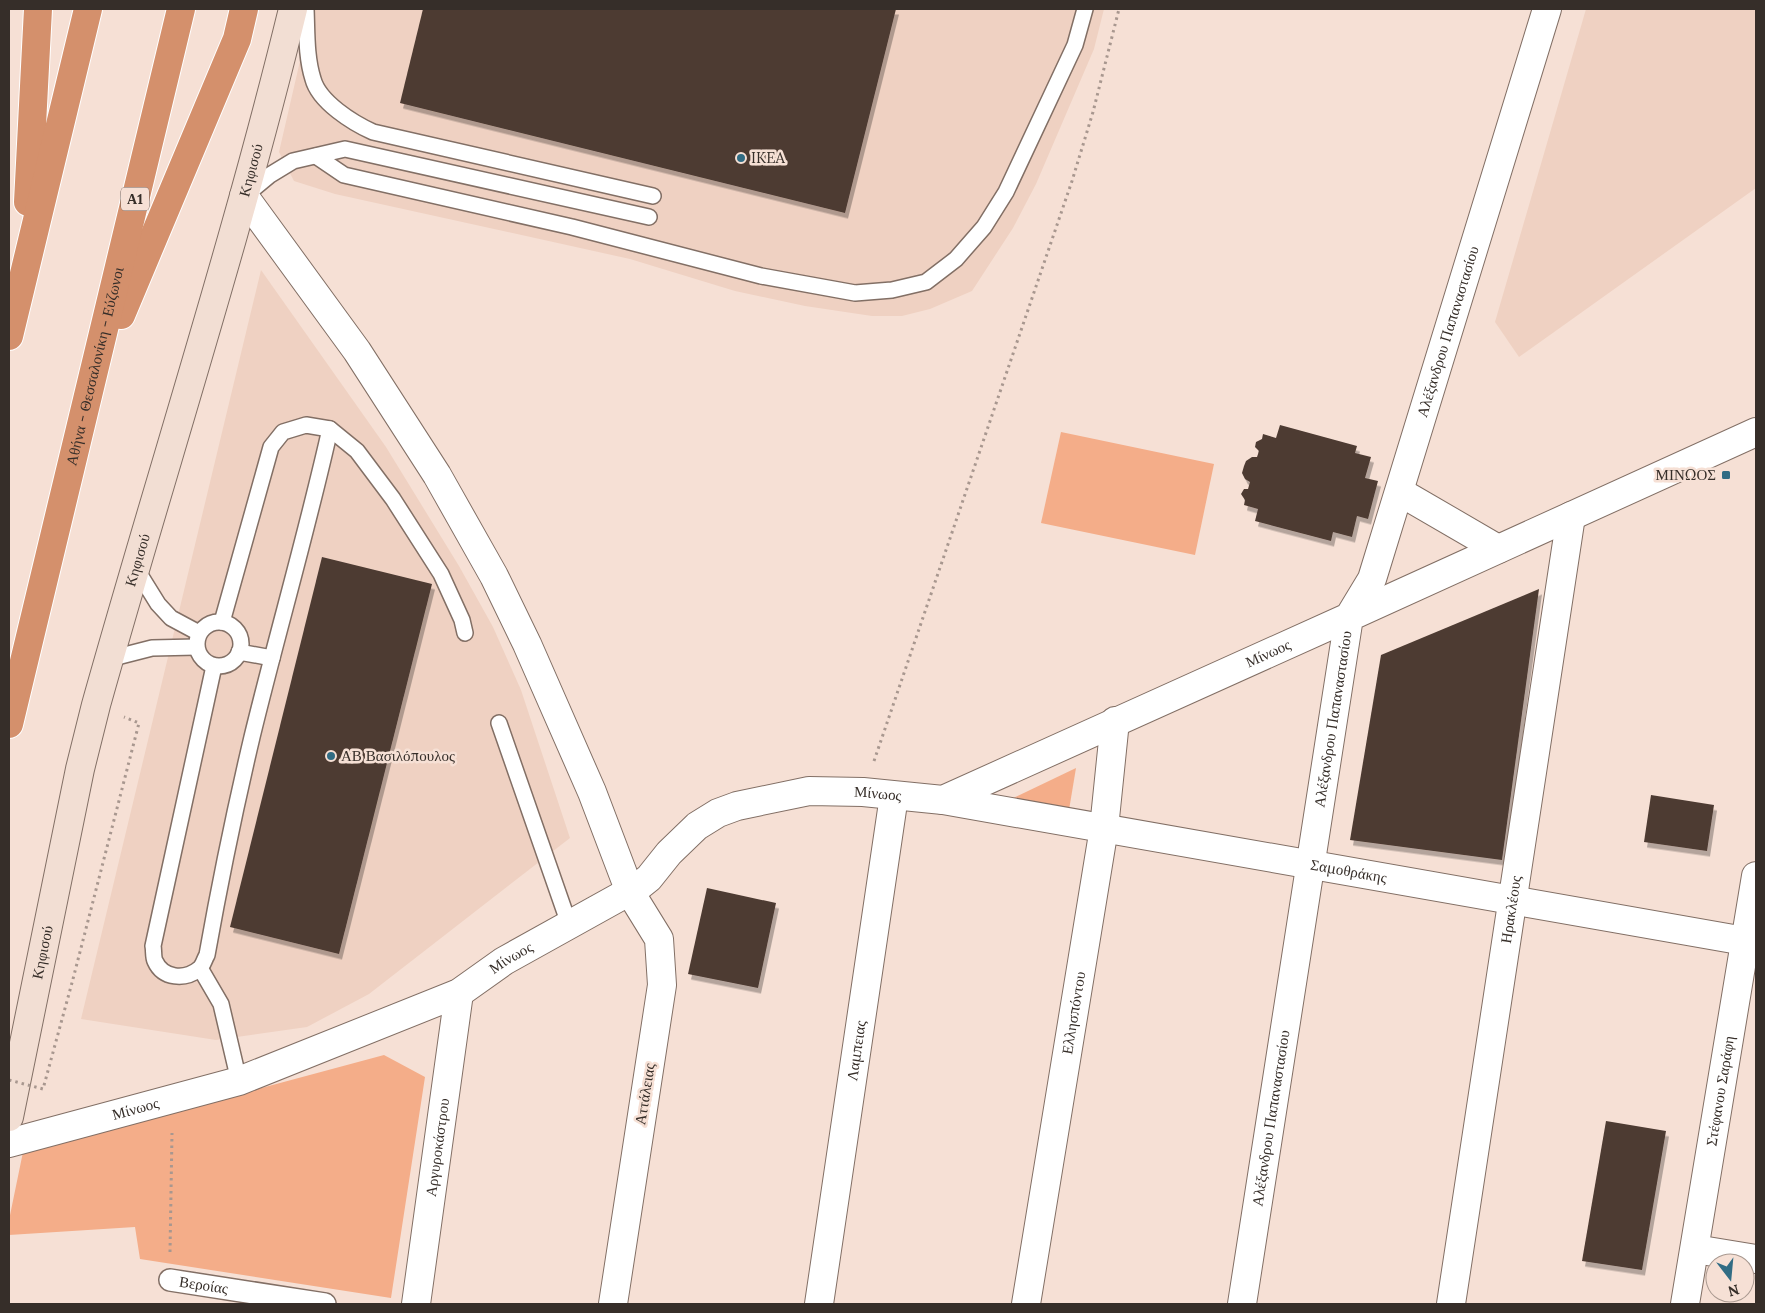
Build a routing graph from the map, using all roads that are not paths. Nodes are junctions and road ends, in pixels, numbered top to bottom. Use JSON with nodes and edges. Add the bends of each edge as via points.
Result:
{"nodes":[{"id":1,"x":38,"y":9,"type":"edge"},
{"id":2,"x":88,"y":9,"type":"edge"},
{"id":3,"x":181,"y":9,"type":"edge"},
{"id":4,"x":244,"y":9,"type":"edge"},
{"id":5,"x":293,"y":9,"type":"edge"},
{"id":6,"x":306,"y":9,"type":"edge"},
{"id":7,"x":1085,"y":9,"type":"edge"},
{"id":8,"x":1547,"y":9,"type":"edge"},
{"id":9,"x":316,"y":156,"type":"junction"},
{"id":10,"x":244,"y":196,"type":"junction"},
{"id":11,"x":654,"y":196,"type":"dead end"},
{"id":12,"x":649,"y":217,"type":"dead end"},
{"id":13,"x":25,"y":269,"type":"junction"},
{"id":14,"x":9,"y":336,"type":"edge"},
{"id":15,"x":89,"y":390,"type":"junction"},
{"id":16,"x":330,"y":429,"type":"junction"},
{"id":17,"x":1756,"y":432,"type":"edge"},
{"id":18,"x":1400,"y":492,"type":"junction"},
{"id":19,"x":1571,"y":516,"type":"junction"},
{"id":20,"x":1498,"y":548,"type":"junction"},
{"id":21,"x":136,"y":567,"type":"junction"},
{"id":22,"x":1349,"y":617,"type":"junction"},
{"id":23,"x":222,"y":622,"type":"junction"},
{"id":24,"x":465,"y":633,"type":"dead end"},
{"id":25,"x":197,"y":640,"type":"junction"},
{"id":26,"x":239,"y":652,"type":"junction"},
{"id":27,"x":272,"y":658,"type":"junction"},
{"id":28,"x":109,"y":659,"type":"junction"},
{"id":29,"x":214,"y":666,"type":"junction"},
{"id":30,"x":1115,"y":721,"type":"junction"},
{"id":31,"x":499,"y":723,"type":"dead end"},
{"id":32,"x":9,"y":724,"type":"edge"},
{"id":33,"x":894,"y":796,"type":"junction"},
{"id":34,"x":943,"y":800,"type":"junction"},
{"id":35,"x":1104,"y":828,"type":"junction"},
{"id":36,"x":1310,"y":865,"type":"junction"},
{"id":37,"x":1756,"y":876,"type":"edge"},
{"id":38,"x":630,"y":892,"type":"junction"},
{"id":39,"x":1512,"y":901,"type":"junction"},
{"id":40,"x":569,"y":924,"type":"junction"},
{"id":41,"x":1751,"y":942,"type":"edge"},
{"id":42,"x":200,"y":968,"type":"junction"},
{"id":43,"x":459,"y":993,"type":"junction"},
{"id":44,"x":239,"y":1081,"type":"junction"},
{"id":45,"x":9,"y":1117,"type":"edge"},
{"id":46,"x":9,"y":1143,"type":"edge"},
{"id":47,"x":1695,"y":1248,"type":"junction"},
{"id":48,"x":1756,"y":1259,"type":"edge"},
{"id":49,"x":170,"y":1280,"type":"road end"},
{"id":50,"x":266,"y":1299,"type":"edge"},
{"id":51,"x":325,"y":1304,"type":"edge"},
{"id":52,"x":416,"y":1304,"type":"edge"},
{"id":53,"x":613,"y":1304,"type":"edge"},
{"id":54,"x":819,"y":1304,"type":"edge"},
{"id":55,"x":1026,"y":1304,"type":"edge"},
{"id":56,"x":1242,"y":1304,"type":"edge"},
{"id":57,"x":1451,"y":1304,"type":"edge"},
{"id":58,"x":1685,"y":1304,"type":"edge"}],
"edges":[{"from":1,"to":13,"type":"highway"},
{"from":2,"to":13,"type":"highway"},
{"from":3,"to":15,"type":"highway","name":"Αθήνα - Θεσσαλονίκη - Εύζωνοι","number":"Α1"},
{"from":4,"to":15,"type":"highway","via":[[237,39]]},
{"from":5,"to":10,"type":"main road","name":"Κηφισού"},
{"from":6,"to":11,"type":"lane","via":[[313,81],[325,100],[357,125],[373,132]]},
{"from":7,"to":9,"type":"lane","via":[[1075,45],[1006,192],[984,228],[956,259],[926,282],[892,290],[855,292],[762,276],[572,227],[344,176]]},
{"from":8,"to":18,"type":"street","name":"Αλέξανδρου Παπαναστασίου"},
{"from":9,"to":10,"type":"lane","via":[[281,166]]},
{"from":9,"to":12,"type":"lane","via":[[345,149]]},
{"from":10,"to":21,"type":"main road","name":"Κηφισού"},
{"from":10,"to":38,"type":"street","name":"Αττάλειας","via":[[358,351],[437,475],[489,568],[527,644],[592,792]]},
{"from":13,"to":14,"type":"highway"},
{"from":15,"to":32,"type":"highway","name":"Αθήνα - Θεσσαλονίκη - Εύζωνοι","number":"Α1"},
{"from":16,"to":23,"type":"lane","via":[[306,425],[283,432],[271,447]]},
{"from":16,"to":24,"type":"lane","via":[[357,451],[393,499],[441,574]]},
{"from":16,"to":27,"type":"lane"},
{"from":17,"to":19,"type":"street","name":"Μίνωος"},
{"from":18,"to":20,"type":"street"},
{"from":18,"to":22,"type":"street","name":"Αλέξανδρου Παπαναστασίου","via":[[1372,579]]},
{"from":19,"to":20,"type":"street","name":"Μίνωος"},
{"from":19,"to":39,"type":"street","name":"Ηρακλέους"},
{"from":20,"to":22,"type":"street","name":"Μίνωος"},
{"from":21,"to":25,"type":"lane","via":[[158,604]]},
{"from":21,"to":28,"type":"main road","name":"Κηφισού"},
{"from":22,"to":30,"type":"street","name":"Μίνωος"},
{"from":22,"to":36,"type":"street","name":"Αλέξανδρου Παπαναστασίου"},
{"from":23,"to":25,"type":"lane","via":[[209,624]]},
{"from":23,"to":26,"type":"lane","via":[[234,628],[240,639]]},
{"from":25,"to":28,"type":"lane"},
{"from":25,"to":29,"type":"lane","via":[[202,659]]},
{"from":26,"to":27,"type":"lane"},
{"from":26,"to":29,"type":"lane","via":[[224,666]]},
{"from":27,"to":42,"type":"lane","via":[[228,844],[206,955]]},
{"from":28,"to":45,"type":"main road","name":"Κηφισού","via":[[80,769]]},
{"from":29,"to":42,"type":"lane","via":[[153,946],[155,961],[164,972],[176,977]]},
{"from":30,"to":34,"type":"street","name":"Μίνωος"},
{"from":30,"to":35,"type":"street","name":"Ελλησπόντου"},
{"from":31,"to":40,"type":"lane"},
{"from":33,"to":34,"type":"street","name":"Μίνωος"},
{"from":33,"to":38,"type":"street","name":"Μίνωος","via":[[809,791],[737,806],[697,826],[649,878]]},
{"from":33,"to":54,"type":"street","name":"Λαμπειας"},
{"from":34,"to":35,"type":"street","name":"Σαμοθράκης"},
{"from":35,"to":36,"type":"street","name":"Σαμοθράκης"},
{"from":35,"to":55,"type":"street","name":"Ελλησπόντου"},
{"from":36,"to":39,"type":"street","name":"Σαμοθράκης"},
{"from":36,"to":56,"type":"street","name":"Αλέξανδρου Παπαναστασίου"},
{"from":37,"to":41,"type":"street","name":"Στέφανου Σαράφη"},
{"from":38,"to":40,"type":"street","name":"Μίνωος"},
{"from":38,"to":53,"type":"street","name":"Αττάλειας","via":[[659,939],[662,985]]},
{"from":39,"to":41,"type":"street","name":"Σαμοθράκης"},
{"from":39,"to":57,"type":"street","name":"Ηρακλέους"},
{"from":40,"to":43,"type":"street","name":"Μίνωος","via":[[504,961]]},
{"from":41,"to":47,"type":"street","name":"Στέφανου Σαράφη"},
{"from":42,"to":44,"type":"lane","via":[[221,1004]]},
{"from":43,"to":44,"type":"street","name":"Μίνωος"},
{"from":43,"to":52,"type":"street","name":"Αργυροκάστρου"},
{"from":44,"to":46,"type":"street","name":"Μίνωος"},
{"from":47,"to":48,"type":"street"},
{"from":47,"to":58,"type":"street","name":"Στέφανου Σαράφη"},
{"from":49,"to":50,"type":"street","name":"Βεροίας"},
{"from":50,"to":51,"type":"street","name":"Βεροίας"}]}
